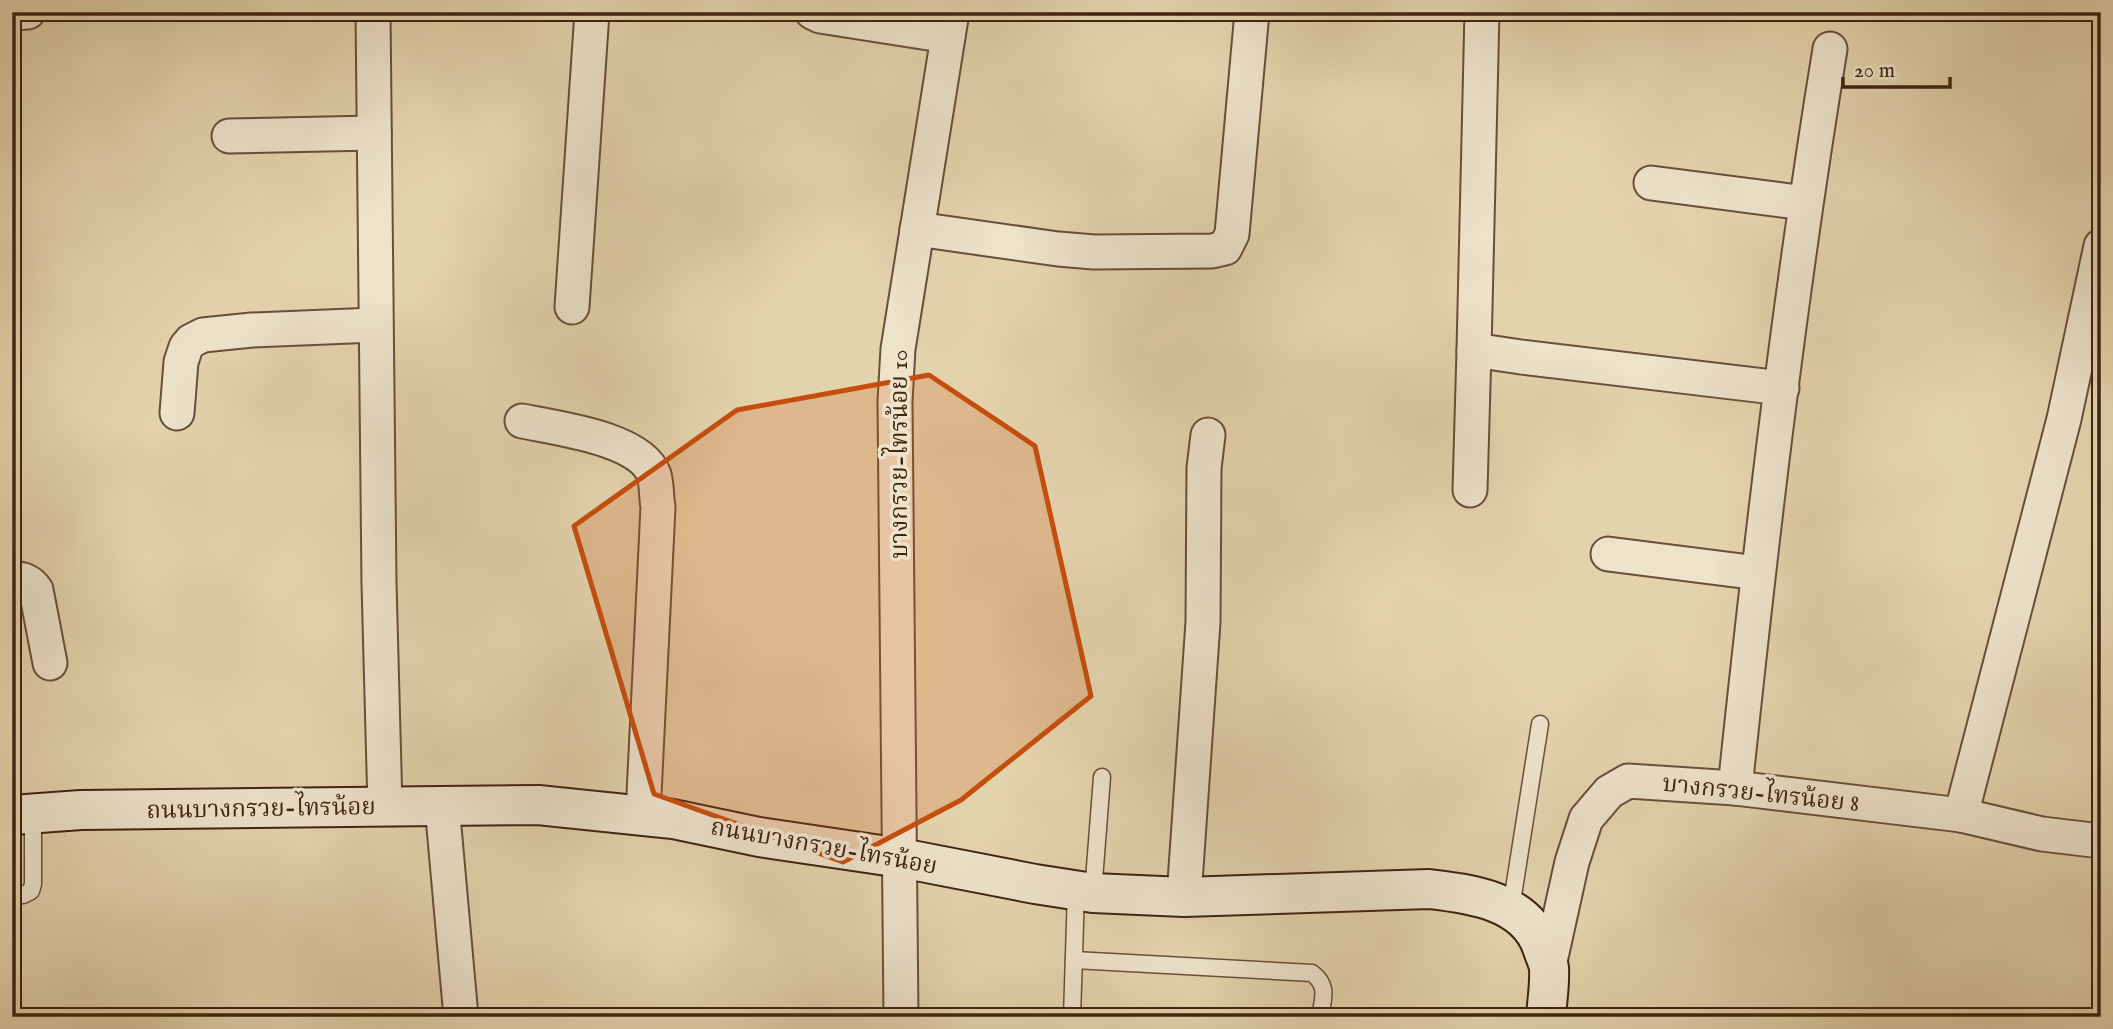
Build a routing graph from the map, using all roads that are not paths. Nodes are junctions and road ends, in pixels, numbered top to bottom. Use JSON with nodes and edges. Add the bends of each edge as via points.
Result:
{"nodes":[{"id":1,"x":28,"y":12,"type":"edge"},
{"id":2,"x":373,"y":12,"type":"edge"},
{"id":3,"x":592,"y":12,"type":"edge"},
{"id":4,"x":812,"y":12,"type":"edge"},
{"id":5,"x":1252,"y":12,"type":"edge"},
{"id":6,"x":1482,"y":12,"type":"edge"},
{"id":7,"x":12,"y":13,"type":"edge"},
{"id":8,"x":950,"y":24,"type":"edge"},
{"id":9,"x":1830,"y":49,"type":"dead end"},
{"id":10,"x":374,"y":133,"type":"junction"},
{"id":11,"x":229,"y":136,"type":"dead end"},
{"id":12,"x":1651,"y":183,"type":"dead end"},
{"id":13,"x":1805,"y":203,"type":"junction"},
{"id":14,"x":917,"y":229,"type":"junction"},
{"id":15,"x":2101,"y":246,"type":"edge"},
{"id":16,"x":572,"y":307,"type":"dead end"},
{"id":17,"x":375,"y":325,"type":"junction"},
{"id":18,"x":1474,"y":350,"type":"junction"},
{"id":19,"x":1783,"y":388,"type":"junction"},
{"id":20,"x":177,"y":413,"type":"dead end"},
{"id":21,"x":522,"y":421,"type":"dead end"},
{"id":22,"x":1208,"y":435,"type":"dead end"},
{"id":23,"x":1470,"y":490,"type":"dead end"},
{"id":24,"x":1608,"y":554,"type":"dead end"},
{"id":25,"x":1758,"y":573,"type":"junction"},
{"id":26,"x":12,"y":578,"type":"edge"},
{"id":27,"x":50,"y":663,"type":"dead end"},
{"id":28,"x":1540,"y":723,"type":"dead end"},
{"id":29,"x":1102,"y":777,"type":"dead end"},
{"id":30,"x":1735,"y":788,"type":"junction"},
{"id":31,"x":442,"y":805,"type":"junction"},
{"id":32,"x":385,"y":807,"type":"junction"},
{"id":33,"x":23,"y":815,"type":"edge"},
{"id":34,"x":643,"y":815,"type":"junction"},
{"id":35,"x":1961,"y":815,"type":"junction"},
{"id":36,"x":2101,"y":841,"type":"edge"},
{"id":37,"x":901,"y":858,"type":"junction"},
{"id":38,"x":1085,"y":892,"type":"junction"},
{"id":39,"x":12,"y":895,"type":"edge"},
{"id":40,"x":1184,"y":897,"type":"junction"},
{"id":41,"x":1510,"y":908,"type":"junction"},
{"id":42,"x":1074,"y":960,"type":"junction"},
{"id":43,"x":1549,"y":967,"type":"junction"},
{"id":44,"x":461,"y":1017,"type":"edge"},
{"id":45,"x":901,"y":1017,"type":"edge"},
{"id":46,"x":1072,"y":1017,"type":"edge"},
{"id":47,"x":1320,"y":1017,"type":"edge"},
{"id":48,"x":1546,"y":1017,"type":"edge"}],
"edges":[{"from":1,"to":7,"type":"street"},
{"from":2,"to":10,"type":"street"},
{"from":3,"to":16,"type":"street"},
{"from":4,"to":8,"type":"street"},
{"from":5,"to":14,"type":"street","via":[[1232,234],[1225,248],[1094,252]]},
{"from":6,"to":18,"type":"street"},
{"from":8,"to":14,"type":"street","name":"บางกรวย-ไทรน้อย 10"},
{"from":9,"to":13,"type":"street"},
{"from":10,"to":11,"type":"street"},
{"from":10,"to":17,"type":"street"},
{"from":12,"to":13,"type":"street"},
{"from":13,"to":19,"type":"street"},
{"from":14,"to":37,"type":"street","name":"บางกรวย-ไทรน้อย 10","via":[[898,349],[895,401]]},
{"from":15,"to":35,"type":"street","via":[[2064,419]]},
{"from":17,"to":20,"type":"street","via":[[203,335],[186,347],[181,362]]},
{"from":17,"to":32,"type":"street"},
{"from":18,"to":19,"type":"street"},
{"from":18,"to":23,"type":"street"},
{"from":19,"to":25,"type":"street"},
{"from":21,"to":34,"type":"street","via":[[619,444],[645,461],[654,475],[658,507]]},
{"from":22,"to":40,"type":"street","via":[[1203,622]]},
{"from":24,"to":25,"type":"street"},
{"from":25,"to":30,"type":"street"},
{"from":26,"to":27,"type":"street","via":[[25,580],[36,590]]},
{"from":28,"to":41,"type":"lane"},
{"from":29,"to":38,"type":"lane"},
{"from":30,"to":35,"type":"street","name":"บางกรวย-ไทรน้อย 8"},
{"from":30,"to":43,"type":"street","name":"บางกรวย-ไทรน้อย 8","via":[[1628,780],[1609,792],[1586,819]]},
{"from":31,"to":32,"type":"main road","name":"ถนนบางกรวย-ไทรน้อย"},
{"from":31,"to":34,"type":"main road","name":"ถนนบางกรวย-ไทรน้อย","via":[[538,805]]},
{"from":31,"to":44,"type":"street"},
{"from":32,"to":33,"type":"main road","name":"ถนนบางกรวย-ไทรน้อย","via":[[81,810]]},
{"from":33,"to":39,"type":"lane","via":[[33,884],[31,891]]},
{"from":34,"to":37,"type":"main road","name":"ถนนบางกรวย-ไทรน้อย"},
{"from":35,"to":36,"type":"street","name":"บางกรวย-ไทรน้อย 8","via":[[2042,834]]},
{"from":37,"to":38,"type":"main road","name":"ถนนบางกรวย-ไทรน้อย"},
{"from":37,"to":45,"type":"street","name":"บางกรวย-ไทรน้อย 10"},
{"from":38,"to":40,"type":"main road","name":"ถนนบางกรวย-ไทรน้อย"},
{"from":38,"to":42,"type":"lane"},
{"from":40,"to":41,"type":"main road","name":"ถนนบางกรวย-ไทรน้อย","via":[[1429,889],[1466,893]]},
{"from":41,"to":43,"type":"main road","name":"ถนนบางกรวย-ไทรน้อย","via":[[1537,934]]},
{"from":42,"to":46,"type":"lane"},
{"from":42,"to":47,"type":"lane","via":[[1312,973],[1325,989]]},
{"from":43,"to":48,"type":"main road","name":"ถนนบางกรวย-ไทรน้อย"}]}
